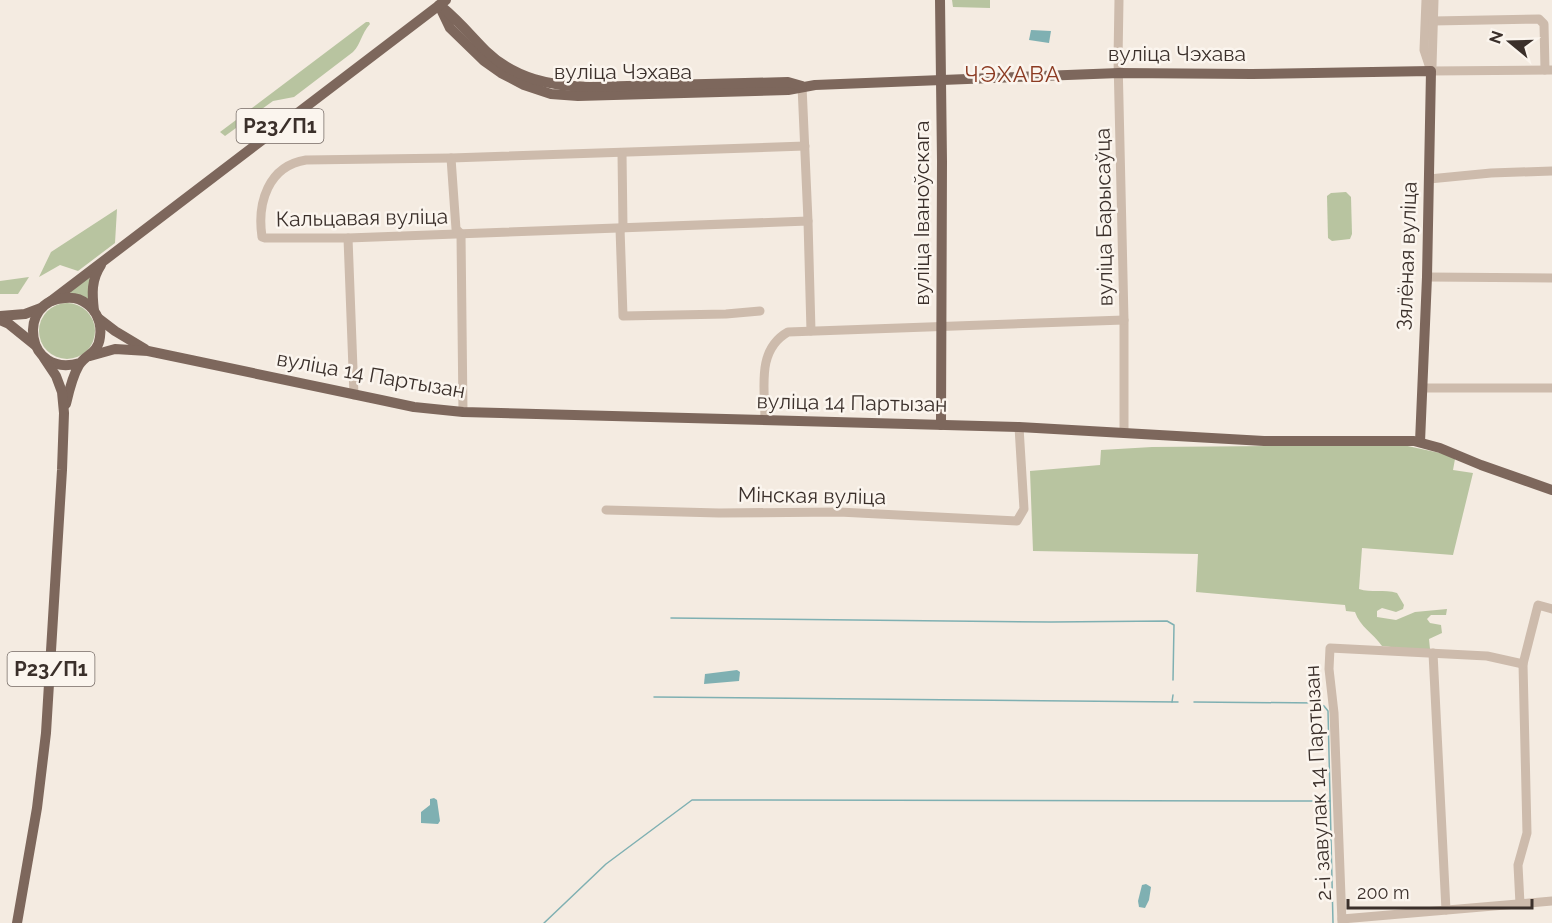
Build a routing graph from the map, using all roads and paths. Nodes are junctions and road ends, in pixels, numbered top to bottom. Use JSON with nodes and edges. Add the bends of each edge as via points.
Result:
{"nodes":[{"id":1,"x":940,"y":0,"type":"edge"},
{"id":2,"x":1119,"y":0,"type":"edge"},
{"id":3,"x":1426,"y":0,"type":"edge"},
{"id":4,"x":1434,"y":0,"type":"edge"},
{"id":5,"x":443,"y":3,"type":"edge"},
{"id":6,"x":1433,"y":21,"type":"junction"},
{"id":7,"x":1548,"y":70,"type":"edge"},
{"id":8,"x":1431,"y":71,"type":"junction"},
{"id":9,"x":1119,"y":73,"type":"junction"},
{"id":10,"x":940,"y":80,"type":"junction"},
{"id":11,"x":802,"y":86,"type":"junction"},
{"id":12,"x":804,"y":146,"type":"junction"},
{"id":13,"x":622,"y":153,"type":"junction"},
{"id":14,"x":451,"y":158,"type":"junction"},
{"id":15,"x":1552,"y":171,"type":"edge"},
{"id":16,"x":1429,"y":180,"type":"junction"},
{"id":17,"x":808,"y":221,"type":"junction"},
{"id":18,"x":621,"y":228,"type":"junction"},
{"id":19,"x":461,"y":234,"type":"junction"},
{"id":20,"x":348,"y":238,"type":"junction"},
{"id":21,"x":107,"y":257,"type":"junction"},
{"id":22,"x":1427,"y":277,"type":"junction"},
{"id":23,"x":1552,"y":278,"type":"edge"},
{"id":24,"x":46,"y":305,"type":"junction"},
{"id":25,"x":760,"y":311,"type":"dead end"},
{"id":26,"x":96,"y":314,"type":"junction"},
{"id":27,"x":0,"y":318,"type":"edge"},
{"id":28,"x":1124,"y":320,"type":"junction"},
{"id":29,"x":942,"y":328,"type":"junction"},
{"id":30,"x":810,"y":331,"type":"junction"},
{"id":31,"x":35,"y":345,"type":"junction"},
{"id":32,"x":148,"y":351,"type":"junction"},
{"id":33,"x":90,"y":356,"type":"junction"},
{"id":34,"x":44,"y":358,"type":"junction"},
{"id":35,"x":80,"y":363,"type":"junction"},
{"id":36,"x":1422,"y":388,"type":"junction"},
{"id":37,"x":1552,"y":388,"type":"edge"},
{"id":38,"x":354,"y":395,"type":"junction"},
{"id":39,"x":463,"y":412,"type":"junction"},
{"id":40,"x":64,"y":414,"type":"junction"},
{"id":41,"x":765,"y":420,"type":"junction"},
{"id":42,"x":942,"y":425,"type":"junction"},
{"id":43,"x":1019,"y":427,"type":"junction"},
{"id":44,"x":1124,"y":433,"type":"junction"},
{"id":45,"x":1420,"y":442,"type":"junction"},
{"id":46,"x":1552,"y":490,"type":"edge"},
{"id":47,"x":606,"y":510,"type":"dead end"},
{"id":48,"x":1552,"y":609,"type":"edge"},
{"id":49,"x":1433,"y":653,"type":"junction"},
{"id":50,"x":1523,"y":664,"type":"junction"},
{"id":51,"x":1552,"y":901,"type":"edge"},
{"id":52,"x":1520,"y":904,"type":"junction"},
{"id":53,"x":1446,"y":910,"type":"junction"},
{"id":54,"x":1387,"y":920,"type":"edge"},
{"id":55,"x":1342,"y":921,"type":"edge"},
{"id":56,"x":17,"y":923,"type":"edge"}],
"edges":[{"from":1,"to":10,"type":"main road","name":"вуліца Іваноўскага"},
{"from":2,"to":9,"type":"street","name":"вуліца Барысаўца"},
{"from":3,"to":8,"type":"street","name":"Зялёная вуліца","via":[[1424,50]]},
{"from":4,"to":6,"type":"street","name":"Зялёная вуліца"},
{"from":5,"to":11,"type":"main road","name":"вуліца Чэхава","via":[[508,68],[546,83],[589,87],[788,82]]},
{"from":5,"to":21,"type":"main road","number":"Р23/П1"},
{"from":6,"to":7,"type":"street","via":[[1539,19],[1544,24]]},
{"from":6,"to":8,"type":"street","name":"Зялёная вуліца"},
{"from":7,"to":8,"type":"street","name":"вуліца Чэхава"},
{"from":8,"to":9,"type":"main road","name":"вуліца Чэхава"},
{"from":8,"to":16,"type":"main road","name":"Зялёная вуліца"},
{"from":9,"to":10,"type":"main road","name":"вуліца Чэхава"},
{"from":9,"to":28,"type":"street","name":"вуліца Барысаўца"},
{"from":10,"to":11,"type":"main road","name":"вуліца Чэхава"},
{"from":10,"to":29,"type":"main road","name":"вуліца Іваноўскага"},
{"from":11,"to":12,"type":"street"},
{"from":12,"to":13,"type":"street","name":"Кальцавая вуліца"},
{"from":12,"to":17,"type":"street"},
{"from":13,"to":14,"type":"street","name":"Кальцавая вуліца"},
{"from":13,"to":18,"type":"street"},
{"from":14,"to":19,"type":"street","via":[[456,229]]},
{"from":14,"to":20,"type":"street","name":"Кальцавая вуліца","via":[[306,160],[283,169],[273,179],[262,205],[262,237]]},
{"from":15,"to":16,"type":"street","via":[[1491,172]]},
{"from":16,"to":22,"type":"main road","name":"Зялёная вуліца"},
{"from":17,"to":18,"type":"street","name":"Кальцавая вуліца"},
{"from":17,"to":30,"type":"street"},
{"from":18,"to":19,"type":"street","name":"Кальцавая вуліца"},
{"from":18,"to":25,"type":"street","via":[[623,316]]},
{"from":19,"to":20,"type":"street","name":"Кальцавая вуліца"},
{"from":19,"to":39,"type":"street"},
{"from":20,"to":38,"type":"street"},
{"from":21,"to":24,"type":"main road","number":"Р23/П1"},
{"from":21,"to":26,"type":"main road","number":"Р23/П1","via":[[94,276]]},
{"from":22,"to":23,"type":"street"},
{"from":22,"to":36,"type":"main road","name":"Зялёная вуліца"},
{"from":24,"to":26,"type":"main road","number":"Р23/П1","via":[[60,298],[79,299]]},
{"from":24,"to":27,"type":"main road","number":"Р23/П1"},
{"from":24,"to":31,"type":"main road","via":[[33,326]]},
{"from":26,"to":32,"type":"main road","name":"вуліца 14 Партызан"},
{"from":26,"to":33,"type":"main road","number":"Р23/П1","via":[[100,338]]},
{"from":27,"to":31,"type":"main road","number":"Р23/П1"},
{"from":28,"to":29,"type":"street"},
{"from":28,"to":44,"type":"street","name":"вуліца Барысаўца"},
{"from":29,"to":30,"type":"street"},
{"from":29,"to":42,"type":"main road","name":"вуліца Іваноўскага"},
{"from":30,"to":41,"type":"street","via":[[788,333],[769,350],[765,362]]},
{"from":31,"to":34,"type":"main road","number":"Р23/П1"},
{"from":32,"to":33,"type":"main road","name":"вуліца 14 Партызан","via":[[115,350]]},
{"from":32,"to":38,"type":"main road","name":"вуліца 14 Партызан"},
{"from":33,"to":35,"type":"main road"},
{"from":34,"to":35,"type":"main road","via":[[62,365]]},
{"from":34,"to":40,"type":"main road","number":"Р23/П1","via":[[59,384]]},
{"from":35,"to":40,"type":"main road","number":"Р23/П1","via":[[69,387]]},
{"from":36,"to":37,"type":"street"},
{"from":36,"to":45,"type":"main road","name":"Зялёная вуліца"},
{"from":38,"to":39,"type":"main road","name":"вуліца 14 Партызан"},
{"from":39,"to":41,"type":"main road","name":"вуліца 14 Партызан"},
{"from":40,"to":56,"type":"main road","number":"Р23/П1","via":[[46,733],[31,852]]},
{"from":41,"to":42,"type":"main road","name":"вуліца 14 Партызан"},
{"from":42,"to":43,"type":"main road","name":"вуліца 14 Партызан"},
{"from":43,"to":44,"type":"main road","name":"вуліца 14 Партызан"},
{"from":43,"to":47,"type":"street","name":"Мінская вуліца","via":[[1024,509],[1017,521],[839,512]]},
{"from":44,"to":45,"type":"main road","name":"вуліца 14 Партызан","via":[[1257,441]]},
{"from":45,"to":46,"type":"main road","name":"вуліца 14 Партызан"},
{"from":48,"to":50,"type":"street","via":[[1538,604]]},
{"from":49,"to":50,"type":"street","via":[[1487,656]]},
{"from":49,"to":53,"type":"street"},
{"from":49,"to":55,"type":"street","name":"2-і завулак 14 Партызан","via":[[1330,648]]},
{"from":50,"to":52,"type":"street","via":[[1527,833],[1518,865]]},
{"from":51,"to":52,"type":"street","name":"2-і завулак 14 Партызан"},
{"from":52,"to":53,"type":"street","name":"2-і завулак 14 Партызан"},
{"from":53,"to":54,"type":"street","name":"2-і завулак 14 Партызан"},
{"from":54,"to":55,"type":"street","name":"2-і завулак 14 Партызан"}]}
